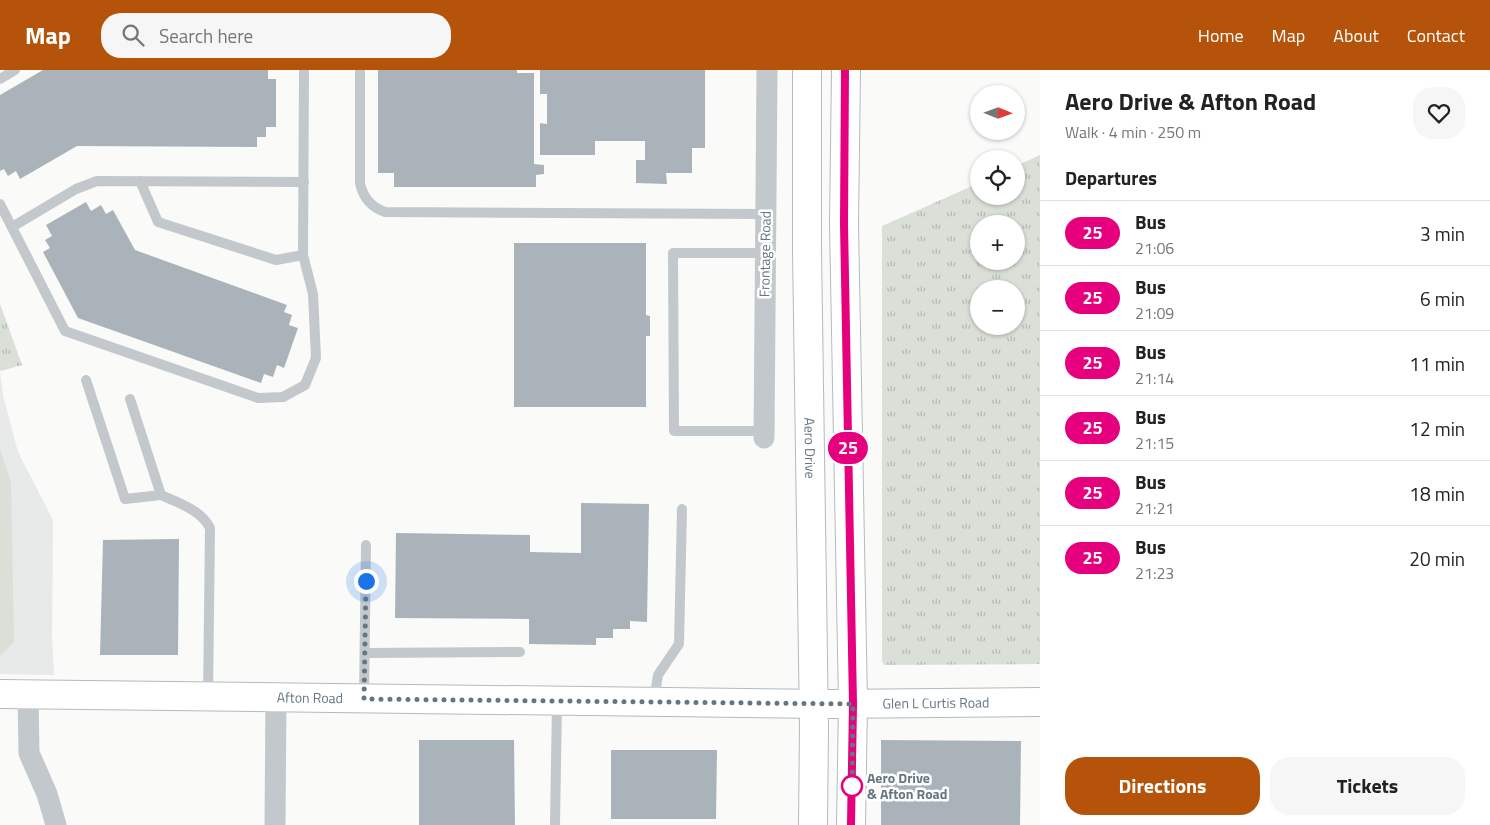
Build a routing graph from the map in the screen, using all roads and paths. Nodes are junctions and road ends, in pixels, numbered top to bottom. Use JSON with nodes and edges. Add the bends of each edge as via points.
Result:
{"nodes":[{"id":1,"x":15,"y":70,"type":"edge"},
{"id":2,"x":304,"y":70,"type":"edge"},
{"id":3,"x":360,"y":70,"type":"edge"},
{"id":4,"x":767,"y":70,"type":"edge"},
{"id":5,"x":808,"y":70,"type":"edge"},
{"id":6,"x":846,"y":70,"type":"edge"},
{"id":7,"x":0,"y":79,"type":"edge"},
{"id":8,"x":140,"y":181,"type":"junction"},
{"id":9,"x":304,"y":182,"type":"junction"},
{"id":10,"x":0,"y":204,"type":"edge"},
{"id":11,"x":766,"y":214,"type":"junction"},
{"id":12,"x":12,"y":227,"type":"junction"},
{"id":13,"x":765,"y":253,"type":"junction"},
{"id":14,"x":303,"y":255,"type":"junction"},
{"id":15,"x":86,"y":380,"type":"dead end"},
{"id":16,"x":130,"y":399,"type":"dead end"},
{"id":17,"x":764,"y":434,"type":"joint"},
{"id":18,"x":161,"y":495,"type":"junction"},
{"id":19,"x":682,"y":509,"type":"dead end"},
{"id":20,"x":366,"y":545,"type":"dead end"},
{"id":21,"x":520,"y":652,"type":"dead end"},
{"id":22,"x":365,"y":653,"type":"junction"},
{"id":23,"x":0,"y":694,"type":"edge"},
{"id":24,"x":28,"y":695,"type":"junction"},
{"id":25,"x":208,"y":698,"type":"junction"},
{"id":26,"x":276,"y":698,"type":"junction"},
{"id":27,"x":364,"y":699,"type":"junction"},
{"id":28,"x":557,"y":700,"type":"junction"},
{"id":29,"x":654,"y":702,"type":"junction"},
{"id":30,"x":1040,"y":702,"type":"edge"},
{"id":31,"x":832,"y":703,"type":"junction"},
{"id":32,"x":56,"y":825,"type":"edge"},
{"id":33,"x":275,"y":825,"type":"edge"},
{"id":34,"x":555,"y":825,"type":"edge"},
{"id":35,"x":813,"y":825,"type":"edge"},
{"id":36,"x":851,"y":825,"type":"edge"}],
"edges":[{"from":1,"to":7,"type":"lane"},
{"from":2,"to":9,"type":"lane"},
{"from":3,"to":11,"type":"lane","via":[[360,183],[365,199],[385,212]]},
{"from":4,"to":11,"type":"street","name":"Frontage Road"},
{"from":5,"to":31,"type":"main road","name":"Aero Drive","via":[[807,248]]},
{"from":6,"to":31,"type":"main road","name":"Aero Drive"},
{"from":8,"to":9,"type":"lane"},
{"from":8,"to":12,"type":"lane","via":[[97,181],[76,189]]},
{"from":8,"to":14,"type":"lane","via":[[158,222],[276,260]]},
{"from":9,"to":14,"type":"lane"},
{"from":10,"to":12,"type":"lane"},
{"from":11,"to":13,"type":"street","name":"Frontage Road"},
{"from":12,"to":14,"type":"lane","via":[[65,331],[258,398],[283,397],[305,385],[316,358],[313,294]]},
{"from":13,"to":17,"type":"street","name":"Frontage Road"},
{"from":13,"to":17,"type":"lane","via":[[673,253],[674,431]]},
{"from":15,"to":18,"type":"lane","via":[[125,499]]},
{"from":16,"to":18,"type":"lane"},
{"from":18,"to":25,"type":"lane","via":[[201,516],[210,528]]},
{"from":19,"to":29,"type":"lane","via":[[679,644],[658,675]]},
{"from":20,"to":22,"type":"lane"},
{"from":21,"to":22,"type":"lane"},
{"from":22,"to":27,"type":"lane"},
{"from":23,"to":24,"type":"main road","name":"Afton Road"},
{"from":24,"to":25,"type":"main road","name":"Afton Road"},
{"from":24,"to":32,"type":"street","via":[[29,753]]},
{"from":25,"to":26,"type":"main road","name":"Afton Road"},
{"from":26,"to":27,"type":"main road","name":"Afton Road"},
{"from":26,"to":33,"type":"street"},
{"from":27,"to":28,"type":"main road","name":"Afton Road"},
{"from":28,"to":29,"type":"main road","name":"Afton Road"},
{"from":28,"to":34,"type":"lane"},
{"from":29,"to":31,"type":"main road","name":"Afton Road"},
{"from":30,"to":31,"type":"main road","name":"Glen L Curtis Road"},
{"from":31,"to":35,"type":"main road","name":"Aero Drive","via":[[814,727]]},
{"from":31,"to":36,"type":"main road","name":"Aero Drive"}]}
